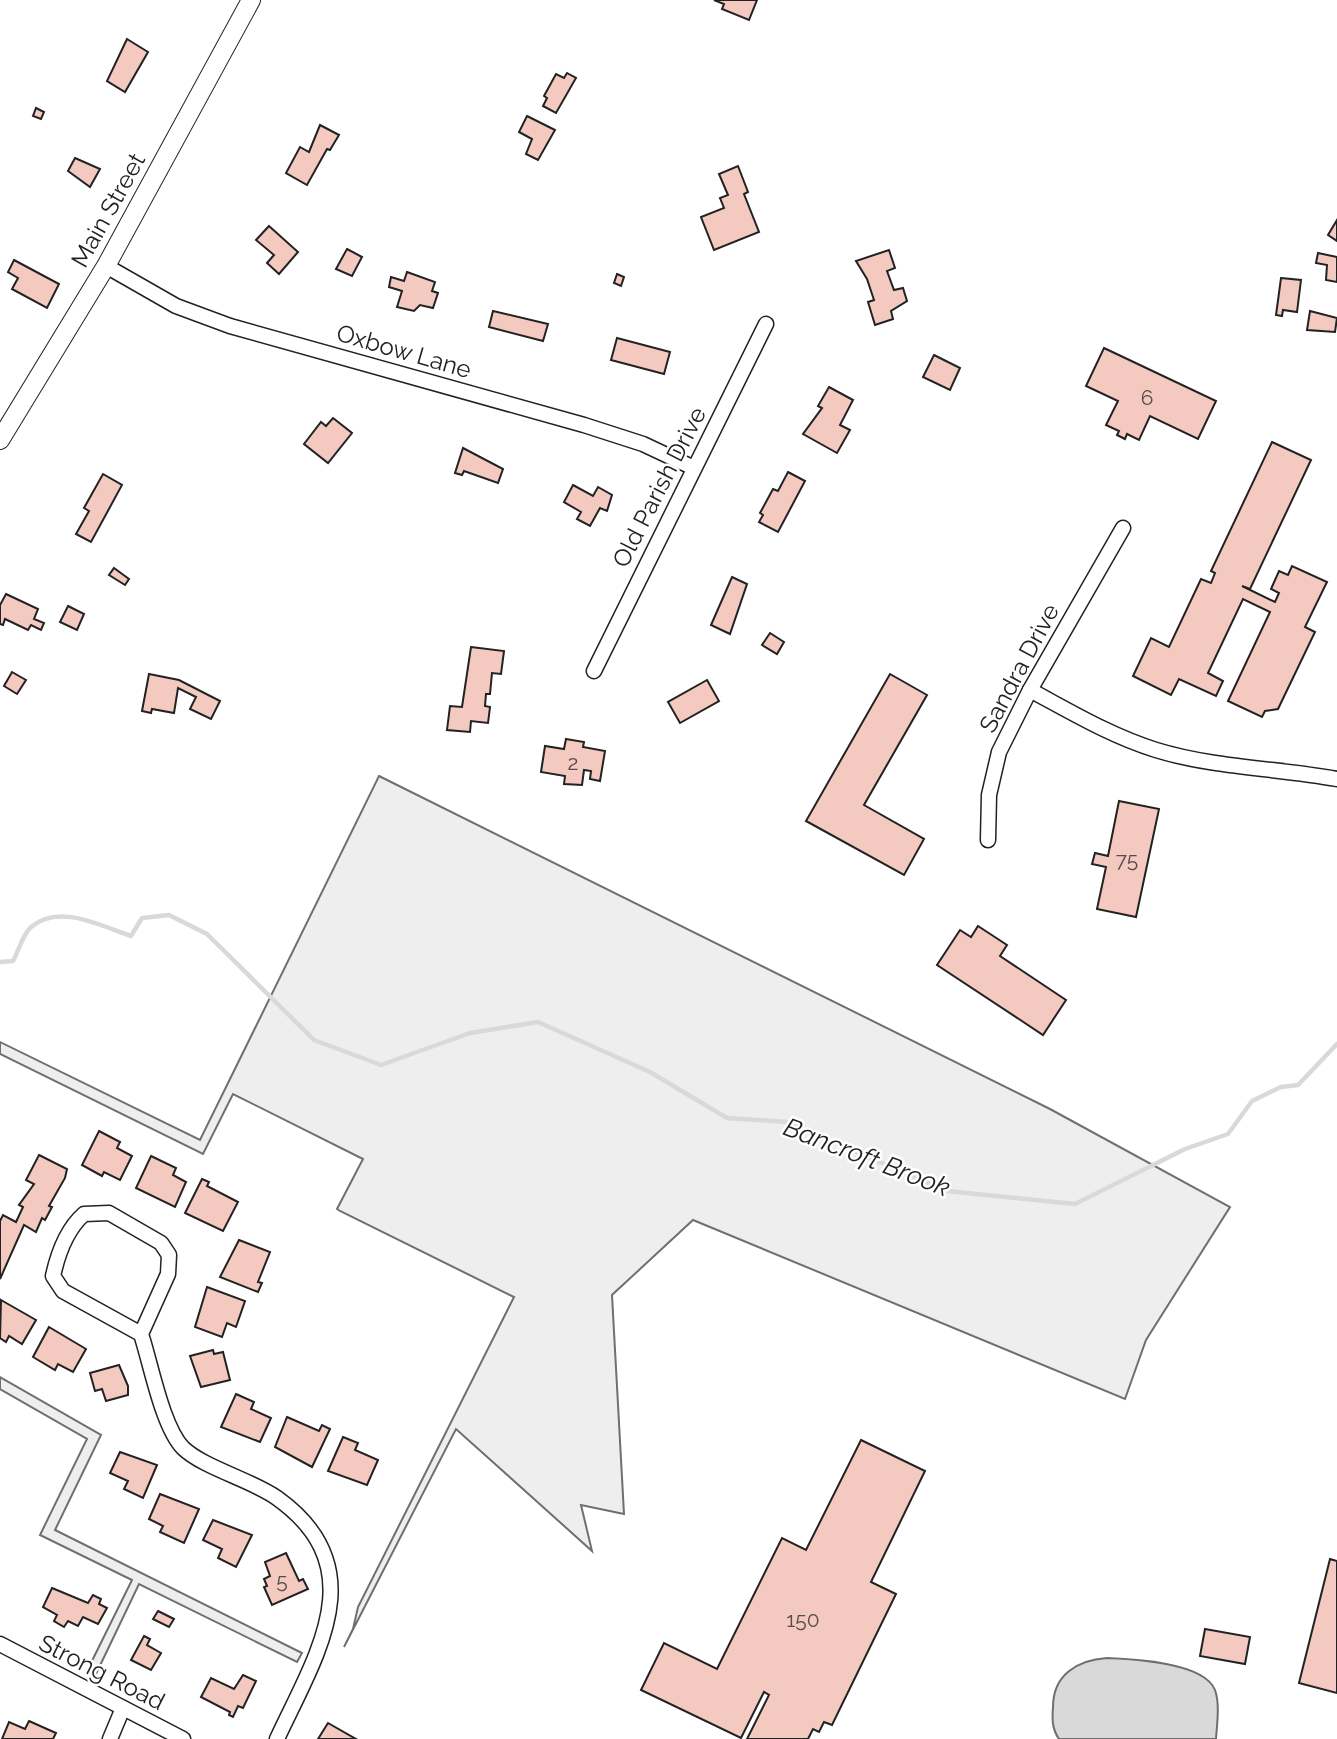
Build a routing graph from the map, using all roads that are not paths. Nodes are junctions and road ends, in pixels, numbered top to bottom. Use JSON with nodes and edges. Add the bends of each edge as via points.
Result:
{"nodes":[{"id":1,"x":251,"y":0,"type":"edge"},
{"id":2,"x":106,"y":266,"type":"junction"},
{"id":3,"x":766,"y":324,"type":"dead end"},
{"id":4,"x":0,"y":440,"type":"edge"},
{"id":5,"x":694,"y":468,"type":"junction"},
{"id":6,"x":1123,"y":528,"type":"dead end"},
{"id":7,"x":594,"y":671,"type":"dead end"},
{"id":8,"x":1030,"y":690,"type":"junction"},
{"id":9,"x":1337,"y":779,"type":"edge"},
{"id":10,"x":988,"y":840,"type":"dead end"},
{"id":11,"x":141,"y":1334,"type":"junction"},
{"id":12,"x":0,"y":1644,"type":"edge"},
{"id":13,"x":123,"y":1708,"type":"junction"},
{"id":14,"x":110,"y":1739,"type":"edge"},
{"id":15,"x":183,"y":1739,"type":"edge"},
{"id":16,"x":277,"y":1739,"type":"edge"}],
"edges":[{"from":1,"to":2,"type":"street","name":"Main Street"},
{"from":2,"to":4,"type":"street","name":"Main Street"},
{"from":2,"to":5,"type":"street","name":"Oxbow Lane","via":[[176,306],[230,326],[584,425],[643,444]]},
{"from":3,"to":5,"type":"street","name":"Old Parish Drive"},
{"from":5,"to":7,"type":"street","name":"Old Parish Drive"},
{"from":6,"to":8,"type":"street","name":"Sandra Drive"},
{"from":8,"to":9,"type":"street","via":[[1114,735],[1158,751]]},
{"from":8,"to":10,"type":"street","name":"Sandra Drive","via":[[999,752],[989,795]]},
{"from":11,"to":11,"type":"street","via":[[168,1274],[169,1255],[161,1243],[109,1213],[84,1214],[57,1255],[54,1276],[63,1291]]},
{"from":11,"to":16,"type":"street","via":[[171,1429],[184,1448],[276,1497],[299,1517],[326,1559],[332,1582],[331,1615]]},
{"from":12,"to":13,"type":"street","name":"Strong Road"},
{"from":13,"to":14,"type":"street"},
{"from":13,"to":15,"type":"street","name":"Strong Road"}]}
